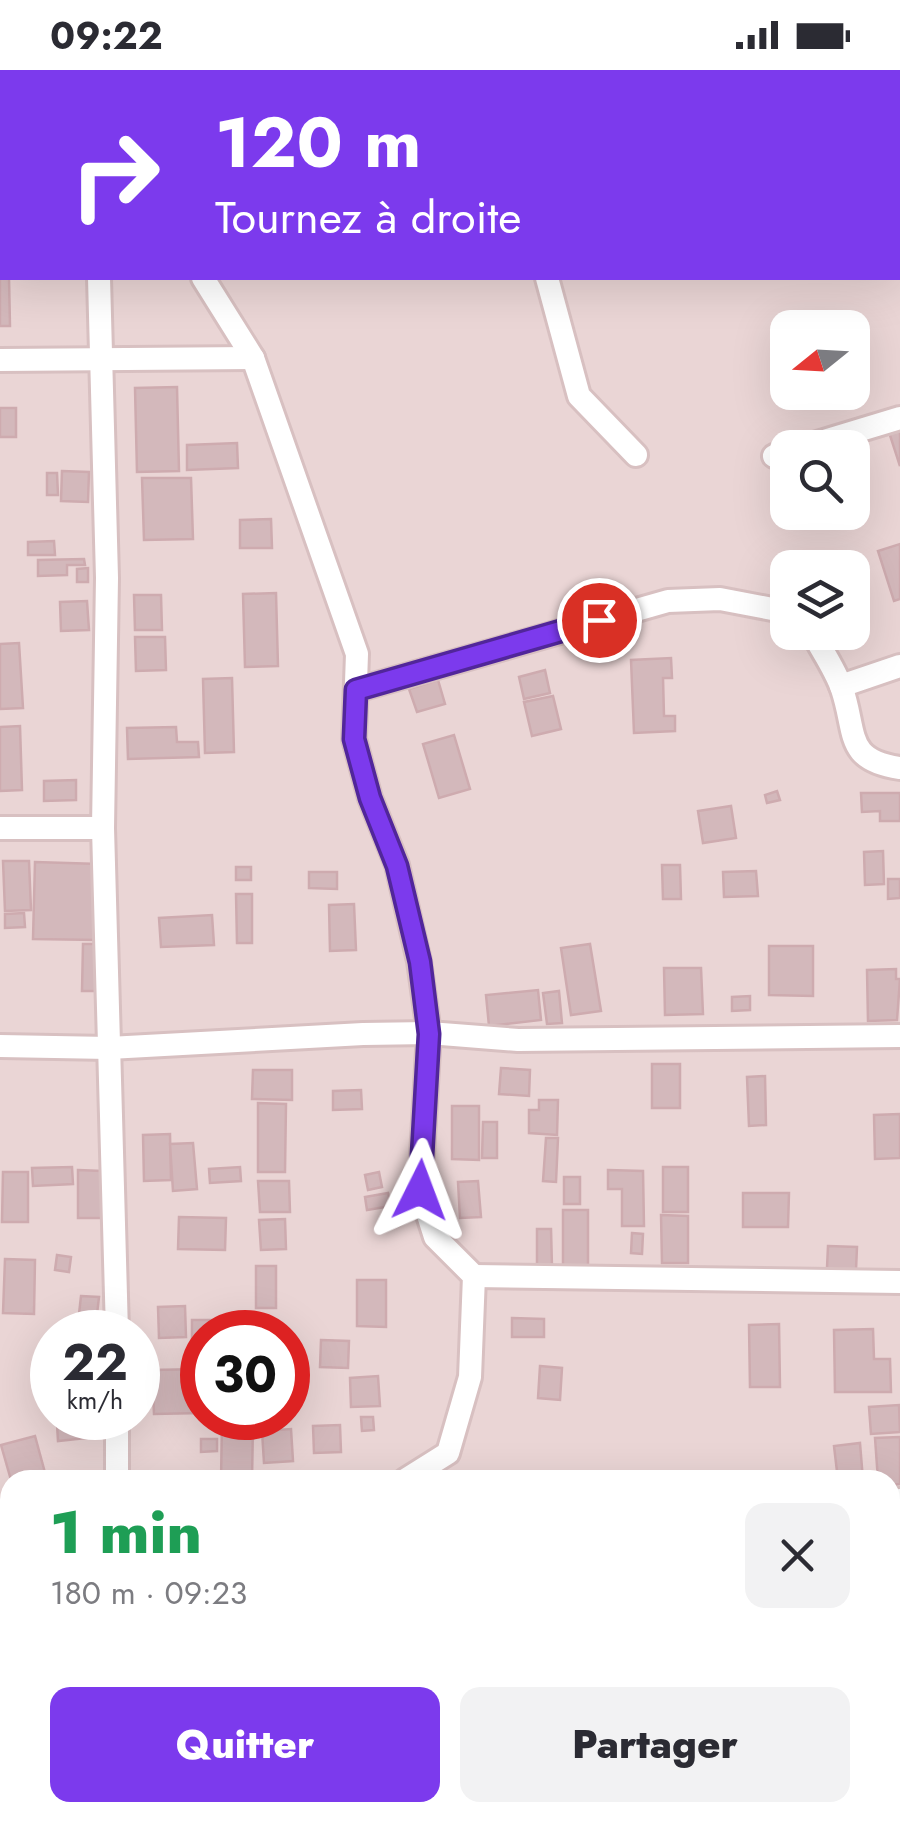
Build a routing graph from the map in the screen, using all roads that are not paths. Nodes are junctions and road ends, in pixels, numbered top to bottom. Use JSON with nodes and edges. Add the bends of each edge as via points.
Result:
{"nodes":[{"id":1,"x":99,"y":280,"type":"edge"},
{"id":2,"x":204,"y":280,"type":"edge"},
{"id":3,"x":547,"y":280,"type":"edge"},
{"id":4,"x":252,"y":358,"type":"junction"},
{"id":5,"x":0,"y":360,"type":"edge"},
{"id":6,"x":102,"y":361,"type":"junction"},
{"id":7,"x":900,"y":418,"type":"edge"},
{"id":8,"x":860,"y":430,"type":"edge"},
{"id":9,"x":636,"y":455,"type":"dead end"},
{"id":10,"x":770,"y":609,"type":"edge"},
{"id":11,"x":822,"y":650,"type":"edge"},
{"id":12,"x":900,"y":666,"type":"edge"},
{"id":13,"x":841,"y":686,"type":"junction"},
{"id":14,"x":356,"y":690,"type":"junction"},
{"id":15,"x":900,"y":768,"type":"edge"},
{"id":16,"x":0,"y":828,"type":"edge"},
{"id":17,"x":102,"y":828,"type":"junction"},
{"id":18,"x":429,"y":1034,"type":"junction"},
{"id":19,"x":900,"y":1036,"type":"edge"},
{"id":20,"x":0,"y":1046,"type":"edge"},
{"id":21,"x":109,"y":1048,"type":"junction"},
{"id":22,"x":474,"y":1276,"type":"junction"},
{"id":23,"x":900,"y":1282,"type":"edge"},
{"id":24,"x":117,"y":1310,"type":"edge"},
{"id":25,"x":117,"y":1440,"type":"edge"},
{"id":26,"x":117,"y":1470,"type":"edge"},
{"id":27,"x":421,"y":1470,"type":"edge"}],
"edges":[{"from":1,"to":6,"type":"street"},
{"from":2,"to":4,"type":"street"},
{"from":3,"to":9,"type":"street","via":[[579,396]]},
{"from":4,"to":6,"type":"street"},
{"from":4,"to":14,"type":"street","via":[[357,654]]},
{"from":5,"to":6,"type":"street"},
{"from":6,"to":17,"type":"street","via":[[108,578]]},
{"from":7,"to":8,"type":"street"},
{"from":10,"to":14,"type":"street","via":[[720,599],[668,601]]},
{"from":11,"to":13,"type":"street"},
{"from":12,"to":13,"type":"street"},
{"from":13,"to":15,"type":"street","via":[[858,747],[874,764]]},
{"from":14,"to":18,"type":"street","via":[[354,739],[397,866]]},
{"from":16,"to":17,"type":"street"},
{"from":17,"to":21,"type":"street"},
{"from":18,"to":19,"type":"street","via":[[518,1040]]},
{"from":18,"to":21,"type":"street"},
{"from":18,"to":22,"type":"street","via":[[420,1190],[434,1236]]},
{"from":20,"to":21,"type":"street"},
{"from":21,"to":24,"type":"street"},
{"from":22,"to":23,"type":"street"},
{"from":22,"to":27,"type":"street","via":[[470,1377],[448,1453]]},
{"from":25,"to":26,"type":"street"}]}
